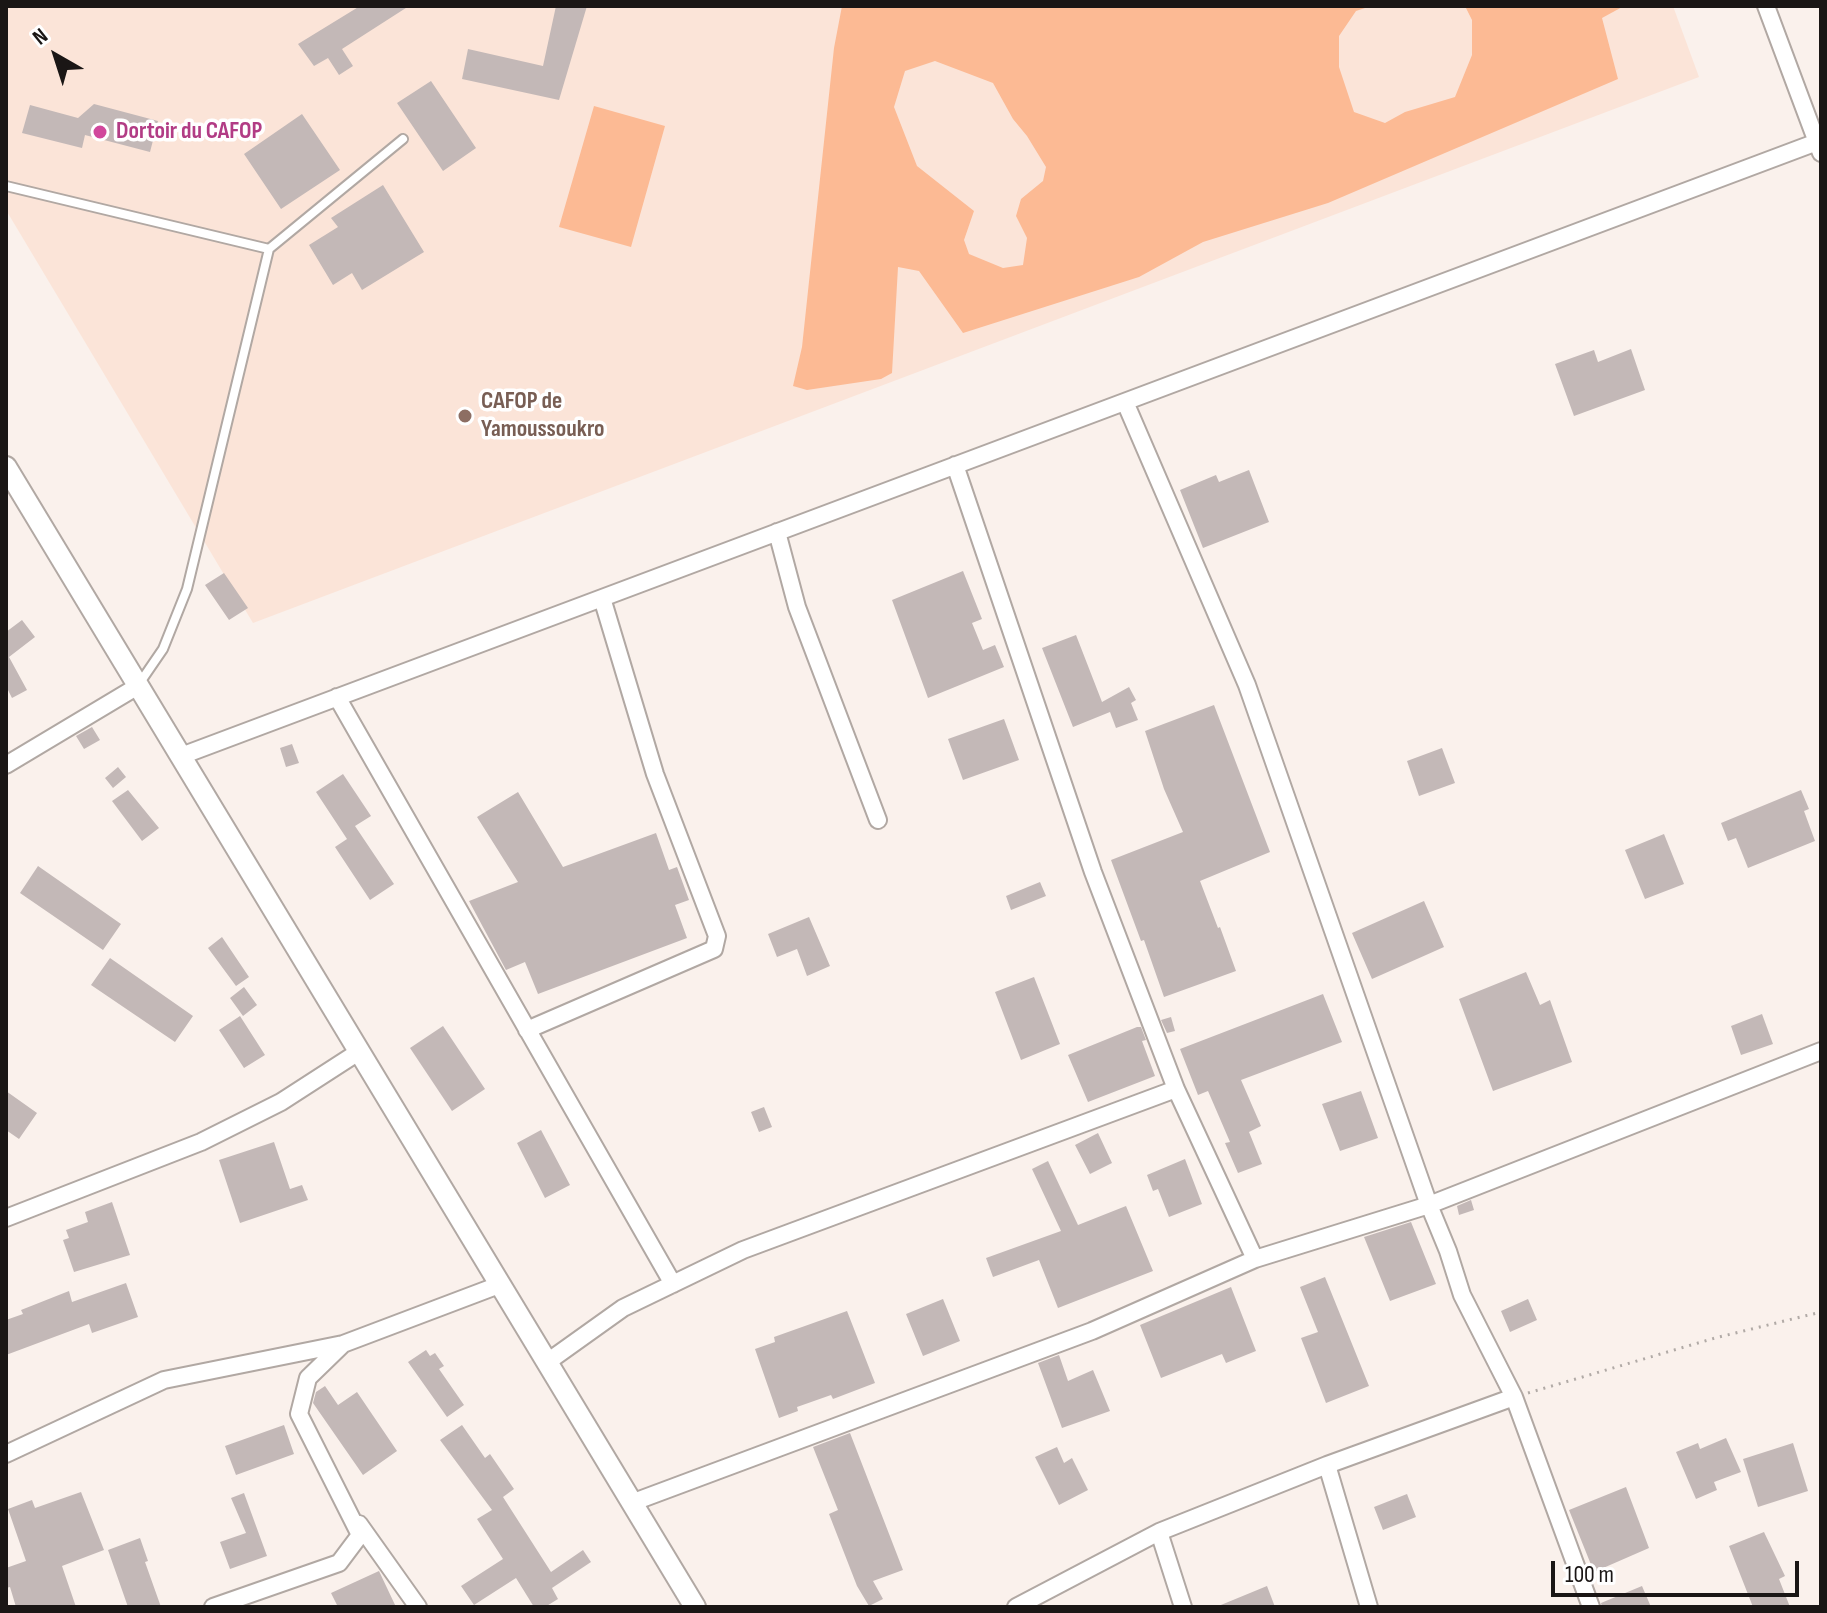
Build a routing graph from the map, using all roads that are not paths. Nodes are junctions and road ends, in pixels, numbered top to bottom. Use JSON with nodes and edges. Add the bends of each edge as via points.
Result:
{"nodes":[{"id":1,"x":1766,"y":6,"type":"edge"},
{"id":2,"x":403,"y":139,"type":"dead end"},
{"id":3,"x":1819,"y":147,"type":"edge"},
{"id":4,"x":6,"y":186,"type":"edge"},
{"id":5,"x":269,"y":249,"type":"junction"},
{"id":6,"x":1125,"y":402,"type":"junction"},
{"id":7,"x":955,"y":465,"type":"junction"},
{"id":8,"x":6,"y":467,"type":"edge"},
{"id":9,"x":777,"y":532,"type":"junction"},
{"id":10,"x":602,"y":598,"type":"junction"},
{"id":11,"x":138,"y":686,"type":"junction"},
{"id":12,"x":337,"y":697,"type":"junction"},
{"id":13,"x":181,"y":756,"type":"junction"},
{"id":14,"x":6,"y":765,"type":"edge"},
{"id":15,"x":878,"y":820,"type":"dead end"},
{"id":16,"x":527,"y":1030,"type":"junction"},
{"id":17,"x":360,"y":1051,"type":"junction"},
{"id":18,"x":1821,"y":1051,"type":"edge"},
{"id":19,"x":1176,"y":1089,"type":"junction"},
{"id":20,"x":1429,"y":1205,"type":"junction"},
{"id":21,"x":6,"y":1218,"type":"edge"},
{"id":22,"x":1255,"y":1259,"type":"junction"},
{"id":23,"x":673,"y":1284,"type":"junction"},
{"id":24,"x":499,"y":1285,"type":"junction"},
{"id":25,"x":343,"y":1344,"type":"junction"},
{"id":26,"x":546,"y":1363,"type":"junction"},
{"id":27,"x":1514,"y":1397,"type":"junction"},
{"id":28,"x":6,"y":1454,"type":"edge"},
{"id":29,"x":1327,"y":1465,"type":"junction"},
{"id":30,"x":631,"y":1503,"type":"junction"},
{"id":31,"x":351,"y":1514,"type":"junction"},
{"id":32,"x":1159,"y":1532,"type":"junction"},
{"id":33,"x":213,"y":1607,"type":"edge"},
{"id":34,"x":418,"y":1607,"type":"edge"},
{"id":35,"x":695,"y":1607,"type":"edge"},
{"id":36,"x":1016,"y":1607,"type":"edge"},
{"id":37,"x":1183,"y":1607,"type":"edge"},
{"id":38,"x":1369,"y":1607,"type":"edge"},
{"id":39,"x":1591,"y":1607,"type":"edge"}],
"edges":[{"from":1,"to":3,"type":"street"},
{"from":2,"to":5,"type":"lane"},
{"from":3,"to":6,"type":"street"},
{"from":4,"to":5,"type":"lane"},
{"from":5,"to":11,"type":"lane","via":[[187,589],[163,649]]},
{"from":6,"to":7,"type":"street"},
{"from":6,"to":20,"type":"street","via":[[1247,685]]},
{"from":7,"to":9,"type":"street"},
{"from":7,"to":19,"type":"street","via":[[1093,872]]},
{"from":8,"to":11,"type":"street"},
{"from":9,"to":10,"type":"street"},
{"from":9,"to":15,"type":"street","via":[[797,607]]},
{"from":10,"to":12,"type":"street"},
{"from":10,"to":16,"type":"street","via":[[655,774],[717,936],[714,949]]},
{"from":11,"to":13,"type":"street"},
{"from":11,"to":14,"type":"street"},
{"from":12,"to":13,"type":"street"},
{"from":12,"to":16,"type":"street"},
{"from":13,"to":17,"type":"street"},
{"from":16,"to":23,"type":"street"},
{"from":17,"to":21,"type":"street","via":[[281,1102],[201,1142]]},
{"from":17,"to":24,"type":"street"},
{"from":18,"to":20,"type":"street"},
{"from":19,"to":22,"type":"street"},
{"from":19,"to":23,"type":"street","via":[[743,1250]]},
{"from":20,"to":22,"type":"street"},
{"from":20,"to":27,"type":"street","via":[[1462,1295]]},
{"from":22,"to":30,"type":"street","via":[[1092,1331]]},
{"from":23,"to":26,"type":"street","via":[[623,1308]]},
{"from":24,"to":25,"type":"street"},
{"from":24,"to":26,"type":"street"},
{"from":25,"to":28,"type":"street","via":[[164,1380]]},
{"from":25,"to":31,"type":"street","via":[[308,1378],[299,1414]]},
{"from":26,"to":30,"type":"street"},
{"from":27,"to":29,"type":"street"},
{"from":27,"to":39,"type":"street"},
{"from":29,"to":32,"type":"street"},
{"from":29,"to":38,"type":"street"},
{"from":30,"to":35,"type":"street"},
{"from":31,"to":33,"type":"street","via":[[360,1535],[339,1563]]},
{"from":31,"to":34,"type":"street"},
{"from":32,"to":36,"type":"street"},
{"from":32,"to":37,"type":"street"}]}
